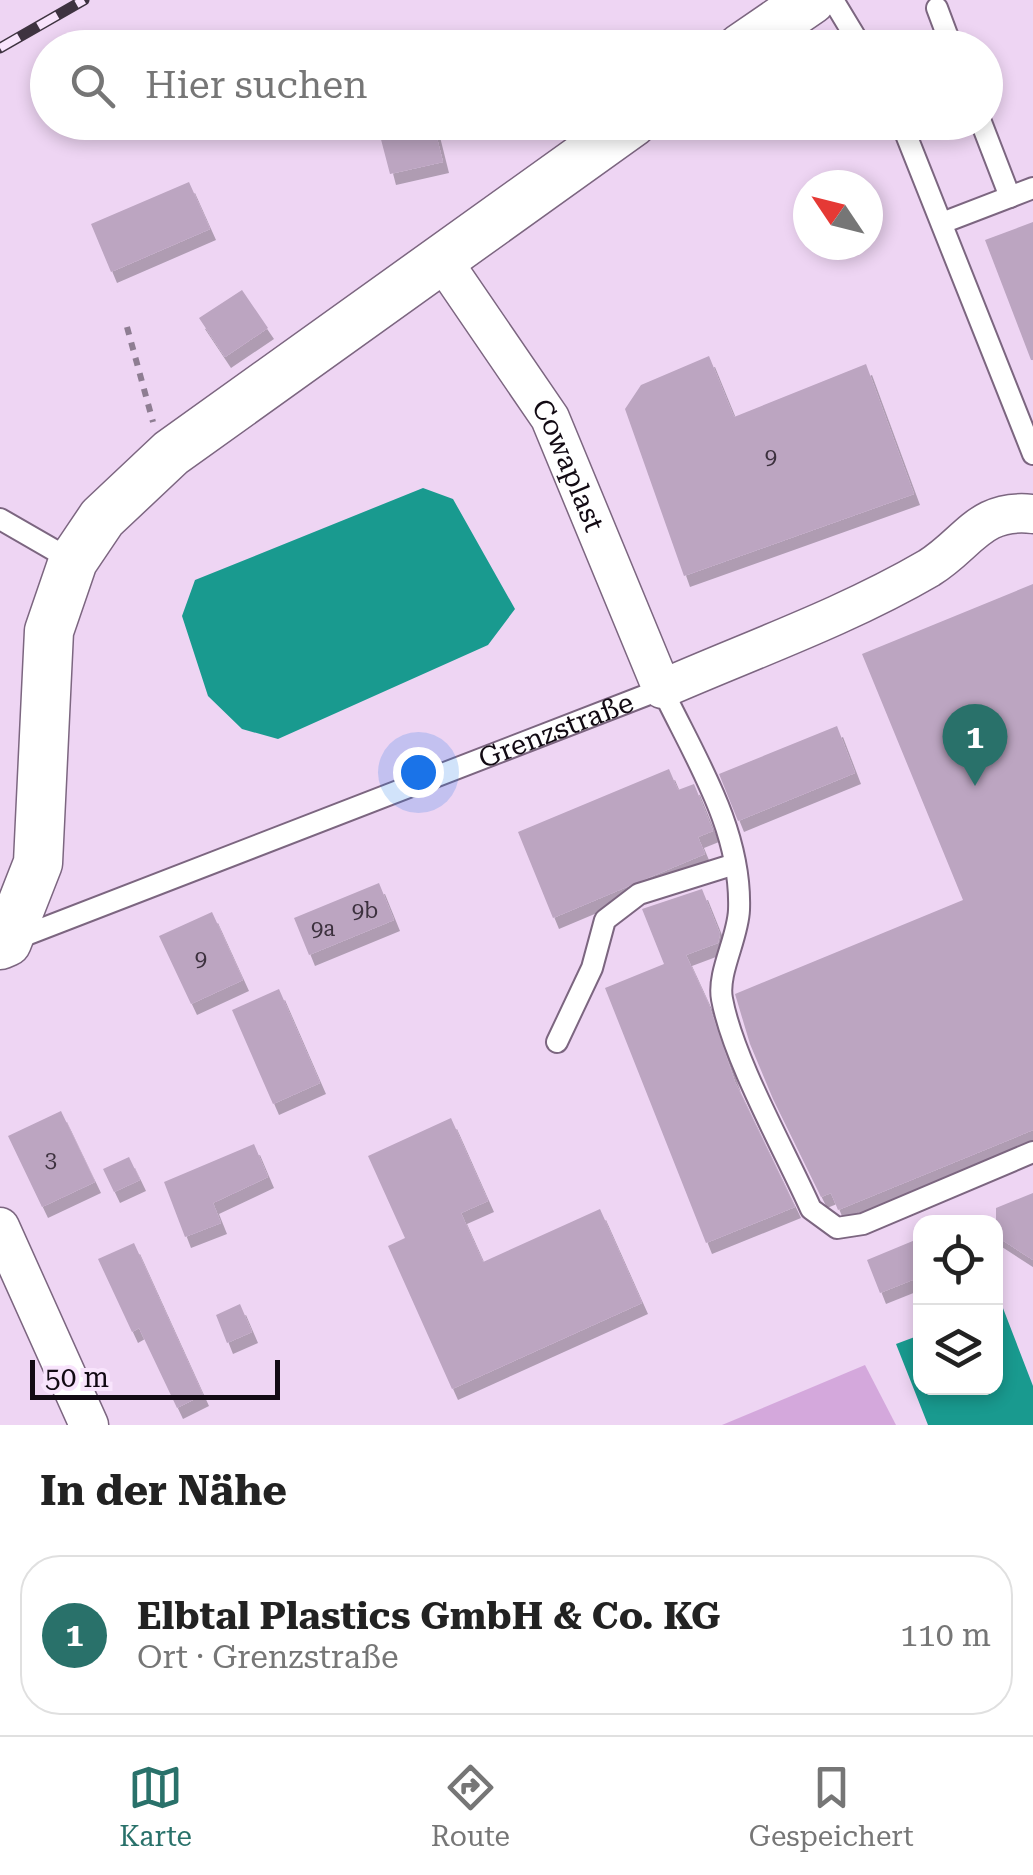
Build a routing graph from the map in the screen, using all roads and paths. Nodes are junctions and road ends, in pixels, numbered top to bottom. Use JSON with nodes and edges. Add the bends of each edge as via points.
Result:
{"nodes":[{"id":1,"x":811,"y":0,"type":"edge"},
{"id":2,"x":833,"y":0,"type":"edge"},
{"id":3,"x":937,"y":8,"type":"dead end"},
{"id":4,"x":768,"y":30,"type":"edge"},
{"id":5,"x":851,"y":30,"type":"edge"},
{"id":6,"x":945,"y":30,"type":"edge"},
{"id":7,"x":609,"y":140,"type":"edge"},
{"id":8,"x":908,"y":140,"type":"edge"},
{"id":9,"x":988,"y":140,"type":"edge"},
{"id":10,"x":1033,"y":188,"type":"edge"},
{"id":11,"x":1010,"y":197,"type":"junction"},
{"id":12,"x":942,"y":223,"type":"junction"},
{"id":13,"x":442,"y":260,"type":"junction"},
{"id":14,"x":127,"y":327,"type":"dead end"},
{"id":15,"x":171,"y":453,"type":"junction"},
{"id":16,"x":1033,"y":454,"type":"edge"},
{"id":17,"x":1033,"y":514,"type":"edge"},
{"id":18,"x":0,"y":519,"type":"edge"},
{"id":19,"x":73,"y":561,"type":"junction"},
{"id":20,"x":662,"y":689,"type":"junction"},
{"id":21,"x":735,"y":864,"type":"junction"},
{"id":22,"x":4,"y":944,"type":"edge"},
{"id":23,"x":556,"y":1042,"type":"dead end"},
{"id":24,"x":1033,"y":1152,"type":"edge"},
{"id":25,"x":0,"y":1226,"type":"edge"},
{"id":26,"x":89,"y":1425,"type":"edge"}],
"edges":[{"from":1,"to":4,"type":"street"},
{"from":2,"to":5,"type":"lane"},
{"from":3,"to":6,"type":"lane"},
{"from":7,"to":13,"type":"street","name":"Grenzstraße"},
{"from":8,"to":12,"type":"lane"},
{"from":9,"to":11,"type":"lane"},
{"from":10,"to":11,"type":"lane"},
{"from":11,"to":12,"type":"lane"},
{"from":12,"to":16,"type":"lane"},
{"from":13,"to":15,"type":"street","name":"Grenzstraße"},
{"from":13,"to":20,"type":"street","name":"Cowaplast","via":[[550,418]]},
{"from":14,"to":15,"type":"path","via":[[154,426]]},
{"from":15,"to":19,"type":"street","name":"Grenzstraße","via":[[102,518]]},
{"from":17,"to":20,"type":"street","name":"Grenzstraße","via":[[1008,511],[886,591]]},
{"from":18,"to":19,"type":"lane"},
{"from":19,"to":22,"type":"street","name":"Grenzstraße","via":[[50,631],[38,863]]},
{"from":20,"to":21,"type":"lane","via":[[728,826]]},
{"from":20,"to":22,"type":"lane","name":"Grenzstraße"},
{"from":21,"to":23,"type":"lane","via":[[639,894],[605,920],[592,968]]},
{"from":21,"to":24,"type":"lane","via":[[740,910],[720,995],[812,1209],[838,1228],[863,1224]]},
{"from":25,"to":26,"type":"street"}]}
